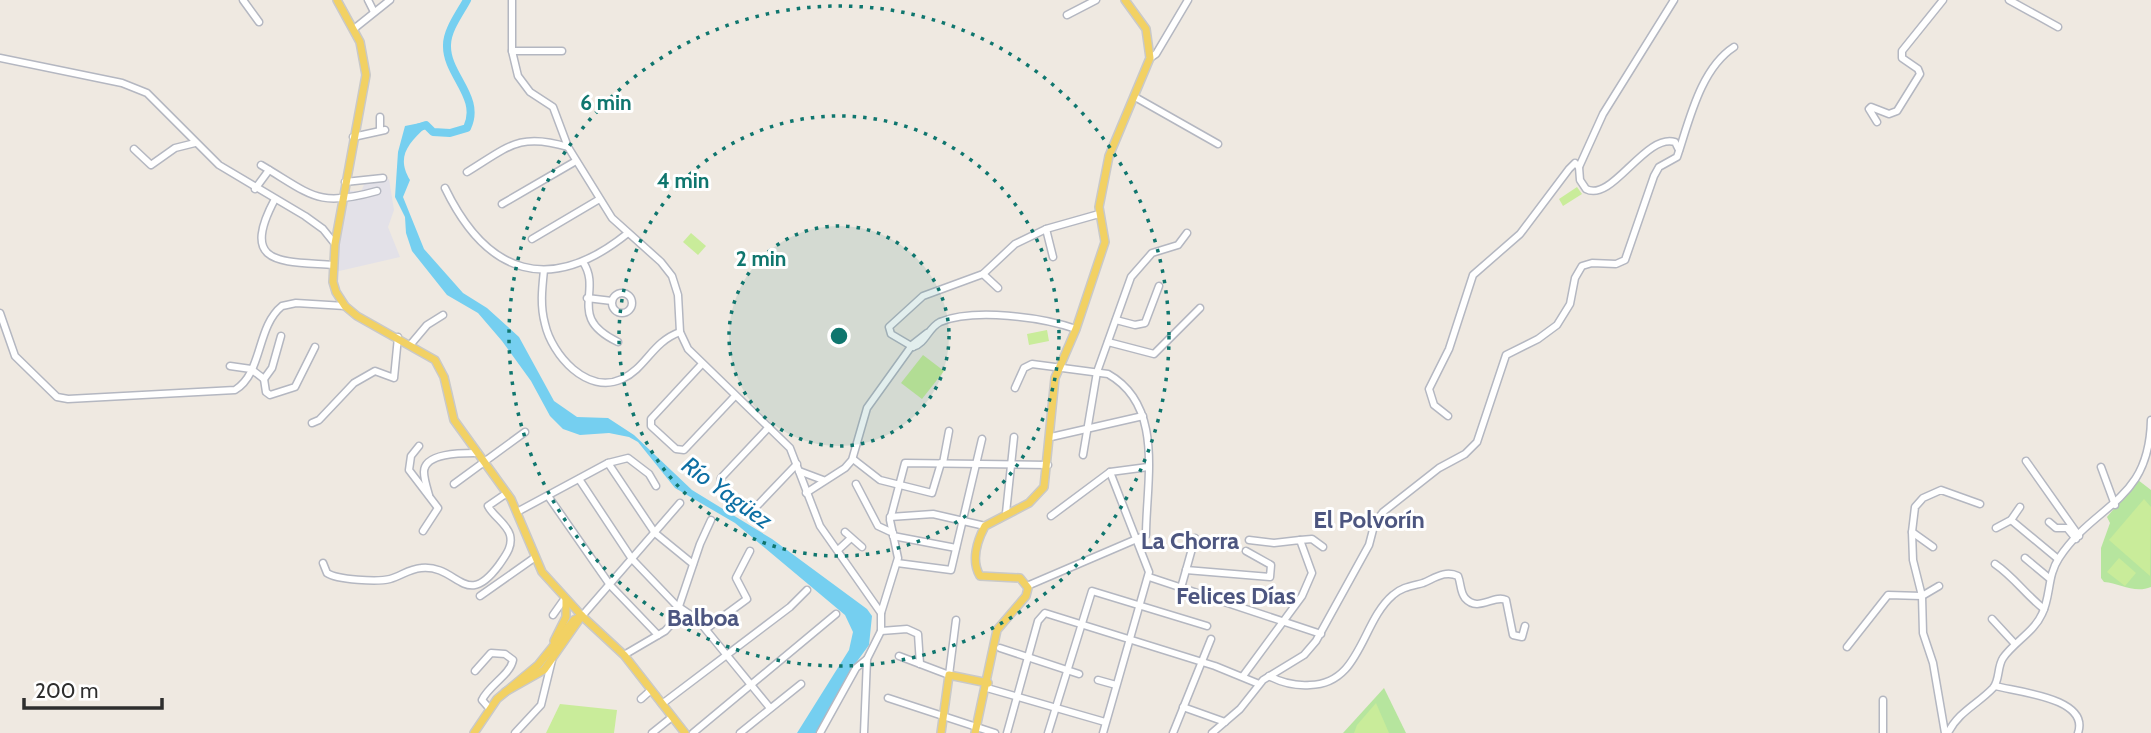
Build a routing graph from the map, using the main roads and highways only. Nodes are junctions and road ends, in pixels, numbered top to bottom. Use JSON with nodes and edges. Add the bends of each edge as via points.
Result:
{"nodes":[{"id":1,"x":337,"y":0,"type":"edge"},
{"id":2,"x":1125,"y":0,"type":"edge"},
{"id":3,"x":565,"y":598,"type":"junction"},
{"id":4,"x":580,"y":620,"type":"junction"},
{"id":5,"x":590,"y":624,"type":"junction"},
{"id":6,"x":551,"y":650,"type":"junction"},
{"id":7,"x":552,"y":660,"type":"junction"},
{"id":8,"x":987,"y":686,"type":"junction"},
{"id":9,"x":505,"y":692,"type":"junction"},
{"id":10,"x":975,"y":730,"type":"edge"},
{"id":11,"x":474,"y":733,"type":"edge"},
{"id":12,"x":685,"y":733,"type":"edge"},
{"id":13,"x":941,"y":733,"type":"edge"}],
"edges":[{"from":1,"to":3,"type":"main road","via":[[355,28],[366,75],[335,244],[334,286],[357,316],[411,344],[439,365],[454,420],[507,493],[534,558]]},
{"from":2,"to":8,"type":"main road","via":[[1146,29],[1150,58],[1111,150],[1099,214],[1105,242],[1059,367],[1048,465],[1040,494],[985,526],[975,554],[980,576],[1020,578],[1027,586],[1026,596],[997,629]]},
{"from":3,"to":4,"type":"main road"},
{"from":3,"to":6,"type":"main road","via":[[566,617]]},
{"from":4,"to":5,"type":"main road"},
{"from":4,"to":6,"type":"main road","via":[[574,620]]},
{"from":4,"to":7,"type":"main road"},
{"from":5,"to":7,"type":"main road","via":[[578,629]]},
{"from":5,"to":12,"type":"main road","via":[[624,655]]},
{"from":6,"to":9,"type":"main road"},
{"from":7,"to":9,"type":"main road","via":[[544,670]]},
{"from":8,"to":10,"type":"main road"},
{"from":8,"to":13,"type":"main road","via":[[949,675]]},
{"from":9,"to":11,"type":"main road"}]}
